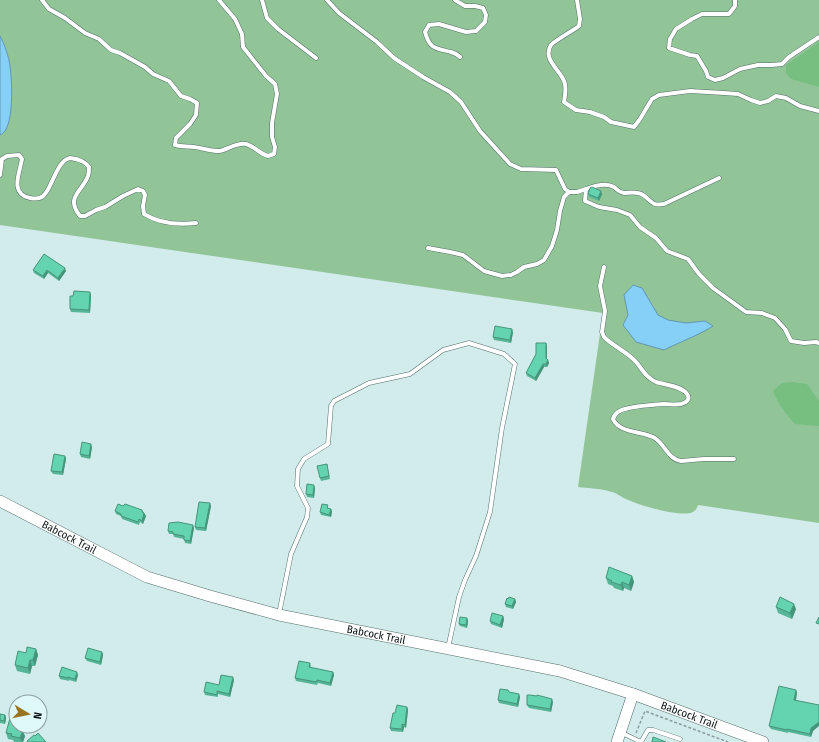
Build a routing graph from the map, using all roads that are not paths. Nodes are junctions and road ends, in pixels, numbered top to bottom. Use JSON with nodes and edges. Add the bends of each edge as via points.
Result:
{"nodes":[{"id":1,"x":42,"y":0,"type":"edge"},
{"id":2,"x":219,"y":0,"type":"edge"},
{"id":3,"x":262,"y":0,"type":"edge"},
{"id":4,"x":327,"y":0,"type":"edge"},
{"id":5,"x":455,"y":0,"type":"edge"},
{"id":6,"x":577,"y":0,"type":"edge"},
{"id":7,"x":735,"y":0,"type":"edge"},
{"id":8,"x":819,"y":37,"type":"edge"},
{"id":9,"x":460,"y":57,"type":"dead end"},
{"id":10,"x":316,"y":58,"type":"dead end"},
{"id":11,"x":819,"y":111,"type":"edge"},
{"id":12,"x":0,"y":175,"type":"edge"},
{"id":13,"x":719,"y":178,"type":"dead end"},
{"id":14,"x":586,"y":189,"type":"junction"},
{"id":15,"x":569,"y":192,"type":"junction"},
{"id":16,"x":196,"y":223,"type":"dead end"},
{"id":17,"x":428,"y":248,"type":"dead end"},
{"id":18,"x":604,"y":267,"type":"dead end"},
{"id":19,"x":819,"y":343,"type":"edge"},
{"id":20,"x":734,"y":459,"type":"dead end"},
{"id":21,"x":0,"y":501,"type":"edge"},
{"id":22,"x":279,"y":615,"type":"junction"},
{"id":23,"x":448,"y":649,"type":"junction"},
{"id":24,"x":633,"y":694,"type":"junction"},
{"id":25,"x":618,"y":737,"type":"edge"},
{"id":26,"x":680,"y":739,"type":"dead end"},
{"id":27,"x":763,"y":742,"type":"edge"}],
"edges":[{"from":1,"to":2,"type":"lane","via":[[49,9],[99,39],[111,50],[169,81],[181,96],[197,103],[196,115],[176,138],[175,145],[220,151],[245,144],[263,155],[274,154],[272,123],[277,94],[275,84],[243,47],[242,34],[235,19]]},
{"from":3,"to":10,"type":"lane","via":[[267,18]]},
{"from":4,"to":15,"type":"lane","via":[[394,58],[450,92],[461,102],[480,131],[510,164],[521,169],[556,170]]},
{"from":5,"to":9,"type":"lane","via":[[465,6],[483,8],[485,22],[476,31],[466,32],[439,24],[429,25],[425,32],[427,41],[434,48],[452,52]]},
{"from":6,"to":11,"type":"lane","via":[[580,26],[552,45],[549,53],[551,62],[565,82],[564,102],[576,110],[590,112],[611,122],[634,127],[652,99],[659,95],[690,91],[738,94],[760,102],[776,96]]},
{"from":7,"to":8,"type":"lane","via":[[728,14],[702,14],[676,29],[670,39],[670,48],[697,56],[708,78],[723,78],[749,66],[782,64]]},
{"from":12,"to":16,"type":"lane","via":[[2,159],[19,155],[22,159],[17,188],[26,197],[41,198],[46,194],[55,174],[65,161],[70,158],[79,160],[89,167],[89,175],[74,198],[76,211],[80,216],[106,207],[138,189],[145,195],[144,214],[150,218],[166,224]]},
{"from":13,"to":14,"type":"lane","via":[[658,205],[642,194],[618,192],[613,187],[605,185]]},
{"from":14,"to":15,"type":"lane"},
{"from":14,"to":19,"type":"lane","via":[[585,201],[630,215],[667,251],[688,259],[713,288],[746,312],[762,313],[775,318],[791,341]]},
{"from":15,"to":17,"type":"lane","via":[[564,197],[552,246],[544,260],[511,275],[502,276],[484,271],[463,255]]},
{"from":18,"to":20,"type":"lane","via":[[600,286],[605,311],[602,332],[604,337],[629,355],[648,378],[682,389],[689,397],[686,402],[680,404],[650,405],[622,410],[615,415],[615,423],[622,428],[654,437],[677,460]]},
{"from":21,"to":22,"type":"street","name":"Babcock Trail","via":[[147,577]]},
{"from":22,"to":23,"type":"street","name":"Babcock Trail"},
{"from":22,"to":23,"type":"lane","via":[[291,554],[307,517],[308,508],[297,486],[298,469],[304,459],[328,444],[330,406],[334,401],[369,383],[410,374],[443,350],[469,343],[504,354],[515,364],[502,428],[490,512],[459,597]]},
{"from":23,"to":24,"type":"street","name":"Babcock Trail","via":[[560,672]]},
{"from":24,"to":25,"type":"street"},
{"from":24,"to":27,"type":"street","name":"Babcock Trail"},
{"from":25,"to":26,"type":"lane","via":[[634,738],[641,742],[648,730],[653,730]]}]}
